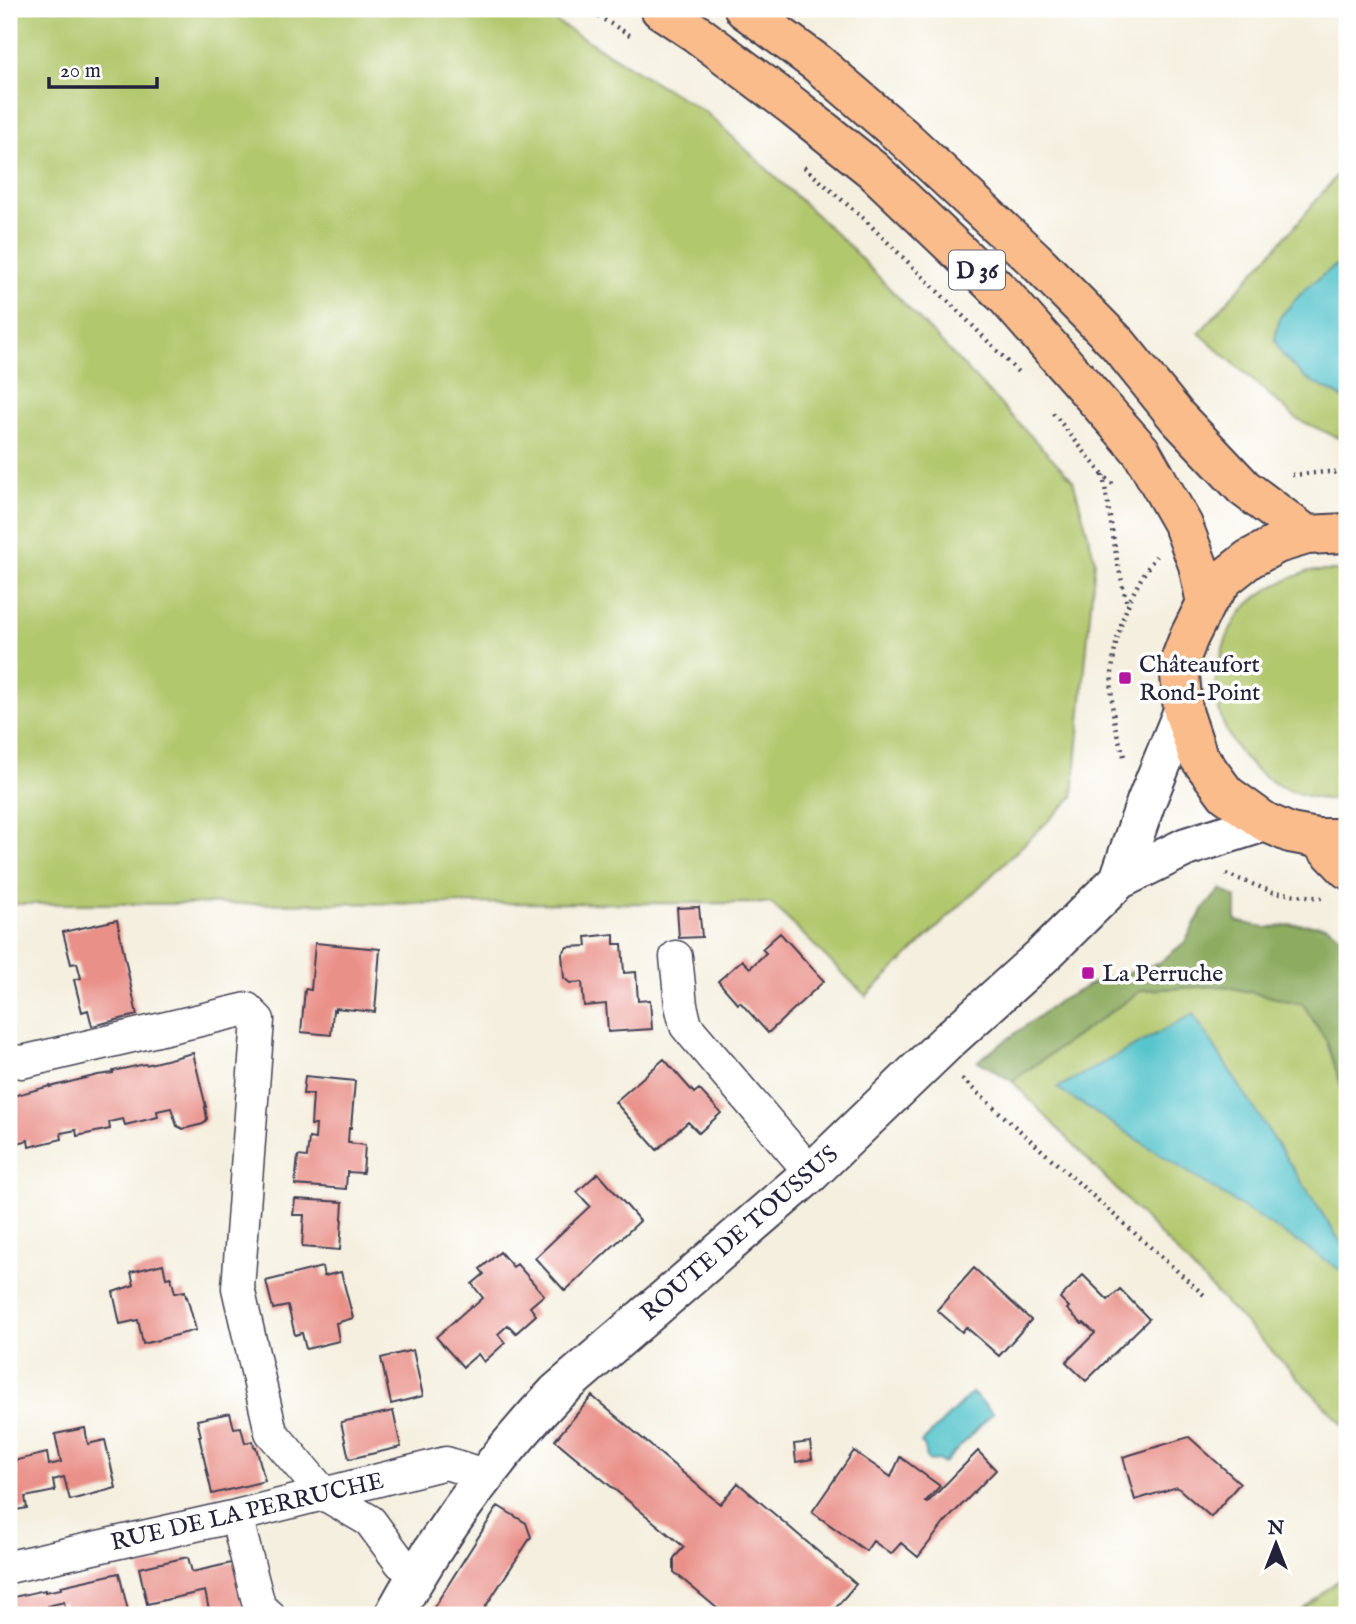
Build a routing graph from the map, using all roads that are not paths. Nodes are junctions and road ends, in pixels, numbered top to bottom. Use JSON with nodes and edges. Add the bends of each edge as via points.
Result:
{"nodes":[{"id":1,"x":660,"y":9,"type":"edge"},
{"id":2,"x":744,"y":9,"type":"edge"},
{"id":3,"x":1347,"y":533,"type":"edge"},
{"id":4,"x":1307,"y":535,"type":"junction"},
{"id":5,"x":1206,"y":603,"type":"junction"},
{"id":6,"x":1183,"y":711,"type":"junction"},
{"id":7,"x":1265,"y":822,"type":"junction"},
{"id":8,"x":1332,"y":838,"type":"edge"},
{"id":9,"x":1347,"y":869,"type":"edge"},
{"id":10,"x":1119,"y":880,"type":"junction"},
{"id":11,"x":676,"y":957,"type":"dead end"},
{"id":12,"x":9,"y":1060,"type":"edge"},
{"id":13,"x":811,"y":1173,"type":"junction"},
{"id":14,"x":484,"y":1475,"type":"junction"},
{"id":15,"x":324,"y":1494,"type":"junction"},
{"id":16,"x":236,"y":1516,"type":"junction"},
{"id":17,"x":9,"y":1567,"type":"edge"},
{"id":18,"x":417,"y":1573,"type":"junction"},
{"id":19,"x":269,"y":1615,"type":"edge"},
{"id":20,"x":394,"y":1615,"type":"edge"}],
"edges":[{"from":1,"to":5,"type":"main road","number":"D 36","via":[[873,170],[1006,297],[1141,452],[1183,525]]},
{"from":2,"to":4,"type":"main road","number":"D 36","via":[[817,63],[1035,260],[1118,344],[1178,418],[1244,488]]},
{"from":3,"to":4,"type":"main road"},
{"from":4,"to":5,"type":"main road","via":[[1249,558]]},
{"from":5,"to":6,"type":"main road","via":[[1179,663]]},
{"from":6,"to":7,"type":"main road","via":[[1198,756],[1226,794]]},
{"from":6,"to":10,"type":"street","name":"ROUTE DE TOUSSUS"},
{"from":7,"to":8,"type":"main road","via":[[1290,832]]},
{"from":7,"to":10,"type":"street","name":"ROUTE DE TOUSSUS","via":[[1186,847]]},
{"from":8,"to":9,"type":"main road"},
{"from":10,"to":13,"type":"street","name":"ROUTE DE TOUSSUS"},
{"from":11,"to":13,"type":"street","via":[[686,1026]]},
{"from":12,"to":15,"type":"street","via":[[22,1062],[247,1009],[258,1020],[238,1288],[271,1432]]},
{"from":13,"to":14,"type":"street","name":"ROUTE DE TOUSSUS","via":[[556,1393]]},
{"from":14,"to":15,"type":"street","name":"RUE DE LA PERRUCHE","via":[[446,1463]]},
{"from":14,"to":18,"type":"street","name":"ROUTE DE TOUSSUS"},
{"from":15,"to":16,"type":"street","name":"RUE DE LA PERRUCHE"},
{"from":15,"to":18,"type":"street","via":[[370,1521],[401,1563]]},
{"from":16,"to":17,"type":"street","name":"RUE DE LA PERRUCHE"},
{"from":16,"to":19,"type":"street","via":[[260,1609]]},
{"from":18,"to":20,"type":"street","name":"ROUTE DE TOUSSUS"}]}
